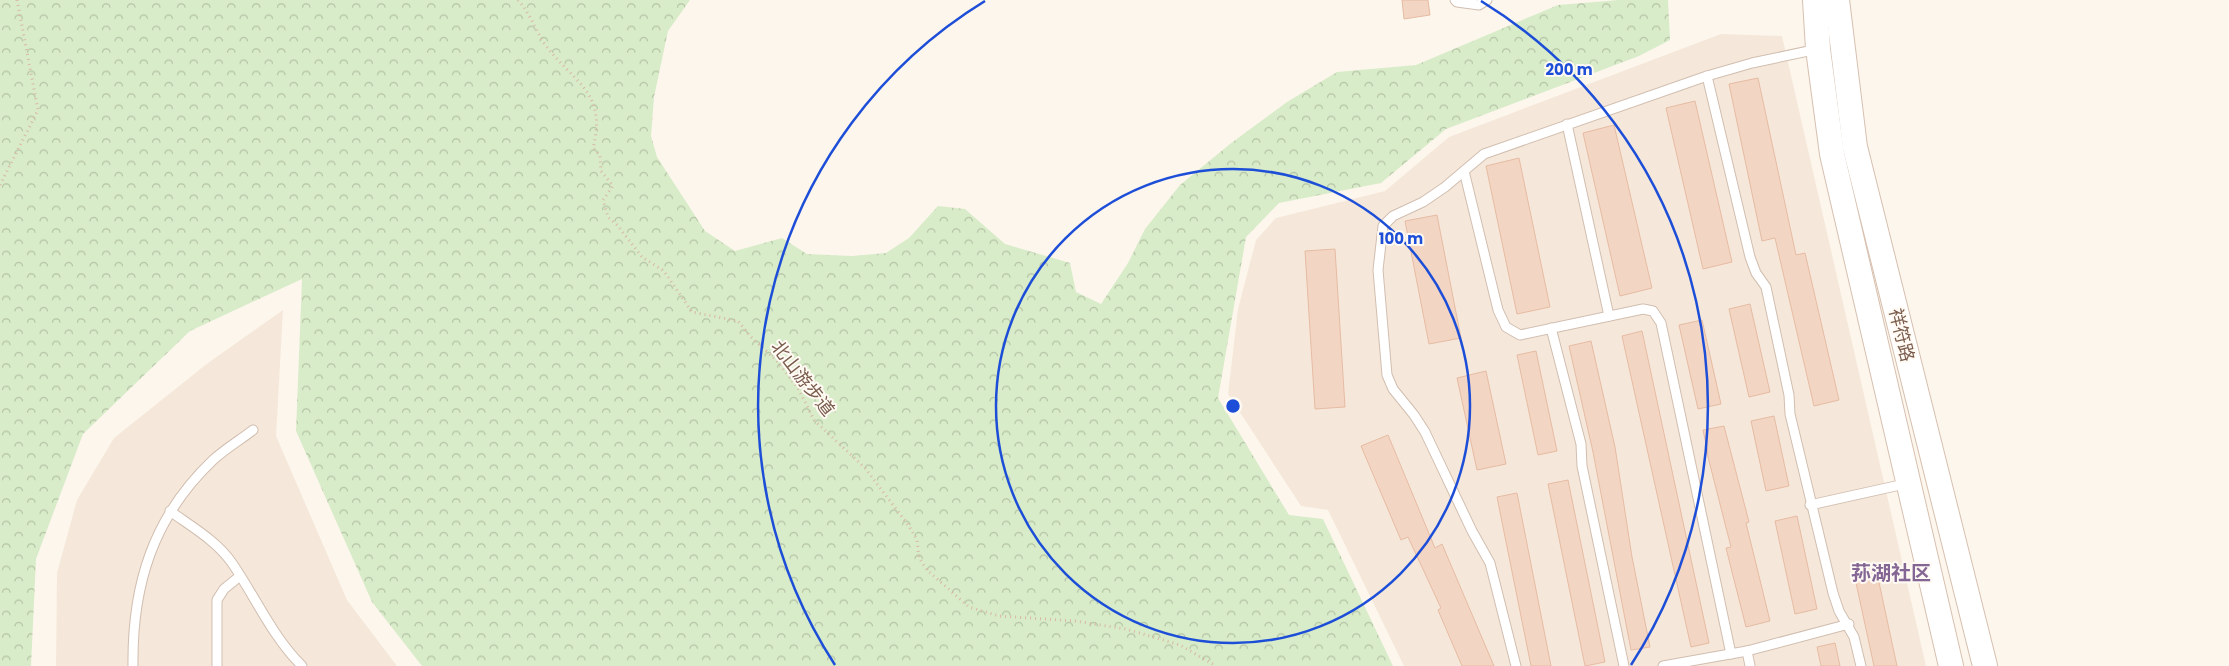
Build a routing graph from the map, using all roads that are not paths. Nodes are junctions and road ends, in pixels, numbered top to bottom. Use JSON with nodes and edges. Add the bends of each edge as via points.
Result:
{"nodes":[{"id":1,"x":1455,"y":0,"type":"edge"},
{"id":2,"x":1487,"y":0,"type":"edge"},
{"id":3,"x":1815,"y":0,"type":"edge"},
{"id":4,"x":1837,"y":0,"type":"edge"},
{"id":5,"x":1818,"y":49,"type":"junction"},
{"id":6,"x":1707,"y":76,"type":"junction"},
{"id":7,"x":1566,"y":124,"type":"junction"},
{"id":8,"x":1464,"y":171,"type":"junction"},
{"id":9,"x":1609,"y":316,"type":"junction"},
{"id":10,"x":1551,"y":328,"type":"junction"},
{"id":11,"x":253,"y":430,"type":"dead end"},
{"id":12,"x":1909,"y":483,"type":"junction"},
{"id":13,"x":1810,"y":505,"type":"junction"},
{"id":14,"x":170,"y":511,"type":"junction"},
{"id":15,"x":240,"y":576,"type":"junction"},
{"id":16,"x":1849,"y":624,"type":"junction"},
{"id":17,"x":1747,"y":651,"type":"junction"},
{"id":18,"x":1731,"y":654,"type":"junction"},
{"id":19,"x":1699,"y":663,"type":"edge"},
{"id":20,"x":133,"y":666,"type":"edge"},
{"id":21,"x":218,"y":666,"type":"edge"},
{"id":22,"x":302,"y":666,"type":"edge"},
{"id":23,"x":1516,"y":666,"type":"edge"},
{"id":24,"x":1624,"y":666,"type":"edge"},
{"id":25,"x":1663,"y":666,"type":"edge"},
{"id":26,"x":1750,"y":666,"type":"edge"},
{"id":27,"x":1861,"y":666,"type":"edge"},
{"id":28,"x":1951,"y":666,"type":"edge"},
{"id":29,"x":1985,"y":666,"type":"edge"}],
"edges":[{"from":1,"to":2,"type":"lane","via":[[1479,5]]},
{"from":3,"to":5,"type":"main road","name":"祥符路"},
{"from":4,"to":29,"type":"main road","name":"祥符路","via":[[1855,147]]},
{"from":5,"to":6,"type":"lane"},
{"from":5,"to":12,"type":"main road","name":"祥符路","via":[[1832,154]]},
{"from":6,"to":7,"type":"lane"},
{"from":6,"to":13,"type":"lane","via":[[1750,257],[1766,287]]},
{"from":7,"to":8,"type":"lane","via":[[1484,154]]},
{"from":7,"to":9,"type":"lane"},
{"from":8,"to":10,"type":"lane","via":[[1498,310],[1506,327],[1520,335]]},
{"from":8,"to":23,"type":"lane","via":[[1446,187],[1393,216],[1383,226],[1378,270],[1387,375],[1393,389],[1425,432],[1490,563]]},
{"from":9,"to":10,"type":"lane"},
{"from":9,"to":18,"type":"lane","via":[[1643,309],[1653,311],[1661,323]]},
{"from":10,"to":24,"type":"lane","via":[[1581,444],[1582,466]]},
{"from":11,"to":14,"type":"lane","via":[[214,460]]},
{"from":12,"to":13,"type":"lane"},
{"from":12,"to":28,"type":"main road","name":"祥符路"},
{"from":13,"to":16,"type":"lane","via":[[1833,593],[1839,611]]},
{"from":14,"to":15,"type":"lane","via":[[209,539],[232,562]]},
{"from":14,"to":20,"type":"lane","via":[[150,550],[142,578],[135,608]]},
{"from":15,"to":21,"type":"lane","via":[[224,589],[217,600]]},
{"from":15,"to":22,"type":"lane","via":[[257,607]]},
{"from":16,"to":17,"type":"lane"},
{"from":16,"to":27,"type":"lane"},
{"from":17,"to":18,"type":"lane"},
{"from":17,"to":26,"type":"lane"},
{"from":18,"to":19,"type":"lane"},
{"from":19,"to":25,"type":"lane"}]}
